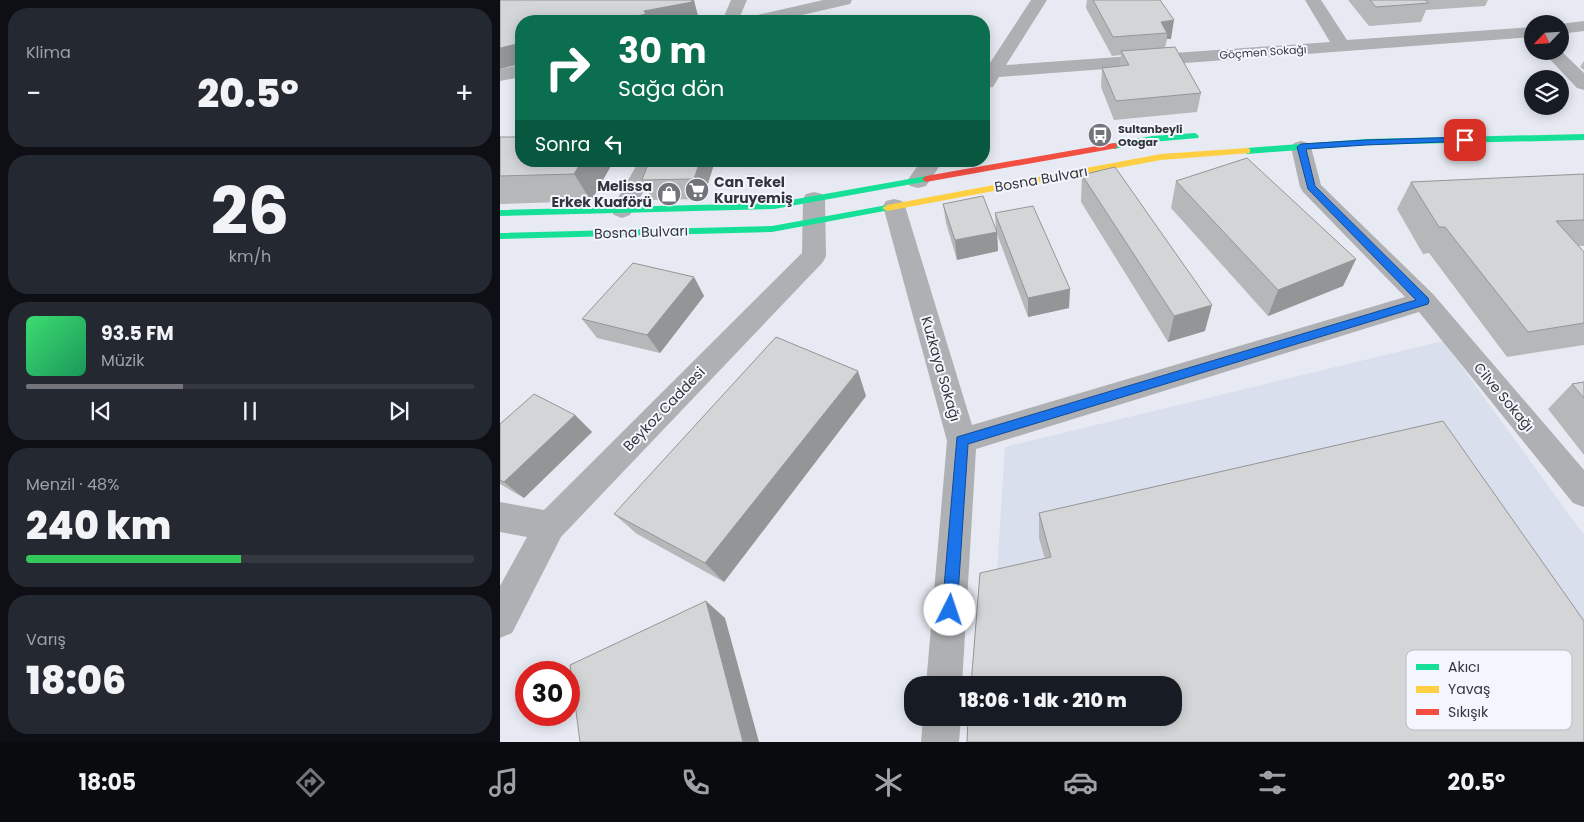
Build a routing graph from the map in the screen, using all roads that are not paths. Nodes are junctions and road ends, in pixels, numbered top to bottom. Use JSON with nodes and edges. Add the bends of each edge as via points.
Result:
{"nodes":[{"id":1,"x":739,"y":0,"type":"edge"},
{"id":2,"x":844,"y":0,"type":"edge"},
{"id":3,"x":1039,"y":0,"type":"edge"},
{"id":4,"x":1313,"y":0,"type":"edge"},
{"id":5,"x":733,"y":15,"type":"edge"},
{"id":6,"x":780,"y":15,"type":"edge"},
{"id":7,"x":1584,"y":26,"type":"edge"},
{"id":8,"x":1569,"y":28,"type":"edge"},
{"id":9,"x":1524,"y":33,"type":"edge"},
{"id":10,"x":1342,"y":46,"type":"junction"},
{"id":11,"x":1560,"y":60,"type":"edge"},
{"id":12,"x":515,"y":72,"type":"edge"},
{"id":13,"x":500,"y":75,"type":"edge"},
{"id":14,"x":990,"y":77,"type":"edge"},
{"id":15,"x":990,"y":79,"type":"edge"},
{"id":16,"x":1584,"y":84,"type":"edge"},
{"id":17,"x":1210,"y":135,"type":"dead end"},
{"id":18,"x":1584,"y":136,"type":"edge"},
{"id":19,"x":1301,"y":147,"type":"junction"},
{"id":20,"x":647,"y":167,"type":"edge"},
{"id":21,"x":928,"y":167,"type":"edge"},
{"id":22,"x":918,"y":181,"type":"junction"},
{"id":23,"x":894,"y":206,"type":"junction"},
{"id":24,"x":622,"y":210,"type":"junction"},
{"id":25,"x":815,"y":210,"type":"junction"},
{"id":26,"x":500,"y":213,"type":"edge"},
{"id":27,"x":500,"y":236,"type":"edge"},
{"id":28,"x":1424,"y":301,"type":"junction"},
{"id":29,"x":962,"y":441,"type":"junction"},
{"id":30,"x":1584,"y":493,"type":"edge"},
{"id":31,"x":500,"y":518,"type":"edge"},
{"id":32,"x":550,"y":526,"type":"junction"},
{"id":33,"x":500,"y":621,"type":"edge"},
{"id":34,"x":945,"y":676,"type":"edge"},
{"id":35,"x":941,"y":726,"type":"edge"},
{"id":36,"x":940,"y":742,"type":"edge"}],
"edges":[{"from":1,"to":5,"type":"street"},
{"from":2,"to":6,"type":"street"},
{"from":3,"to":14,"type":"street"},
{"from":4,"to":10,"type":"street"},
{"from":7,"to":8,"type":"street"},
{"from":9,"to":10,"type":"street","name":"Göçmen Sokağı"},
{"from":10,"to":15,"type":"street","name":"Göçmen Sokağı"},
{"from":11,"to":16,"type":"street"},
{"from":12,"to":13,"type":"street"},
{"from":17,"to":22,"type":"main road","name":"Bosna Bulvarı","via":[[1152,139]]},
{"from":18,"to":19,"type":"main road","name":"Bosna Bulvarı"},
{"from":19,"to":23,"type":"main road","name":"Bosna Bulvarı","via":[[1161,157]]},
{"from":19,"to":28,"type":"street","name":"Cilve Sokağı","via":[[1311,187]]},
{"from":20,"to":24,"type":"street"},
{"from":21,"to":22,"type":"street"},
{"from":22,"to":25,"type":"main road","name":"Bosna Bulvarı"},
{"from":23,"to":25,"type":"main road","name":"Bosna Bulvarı"},
{"from":23,"to":29,"type":"street","name":"Kuzkaya Sokağı"},
{"from":24,"to":25,"type":"main road","name":"Bosna Bulvarı","via":[[774,206]]},
{"from":24,"to":26,"type":"main road","name":"Bosna Bulvarı"},
{"from":25,"to":27,"type":"main road","name":"Bosna Bulvarı","via":[[772,229]]},
{"from":25,"to":32,"type":"street","name":"Beykoz Caddesi","via":[[814,256]]},
{"from":28,"to":29,"type":"street"},
{"from":28,"to":30,"type":"street","name":"Cilve Sokağı"},
{"from":29,"to":34,"type":"street","name":"Kuzkaya Sokağı"},
{"from":31,"to":32,"type":"street"},
{"from":32,"to":33,"type":"street","name":"Beykoz Caddesi"},
{"from":35,"to":36,"type":"street"}]}
